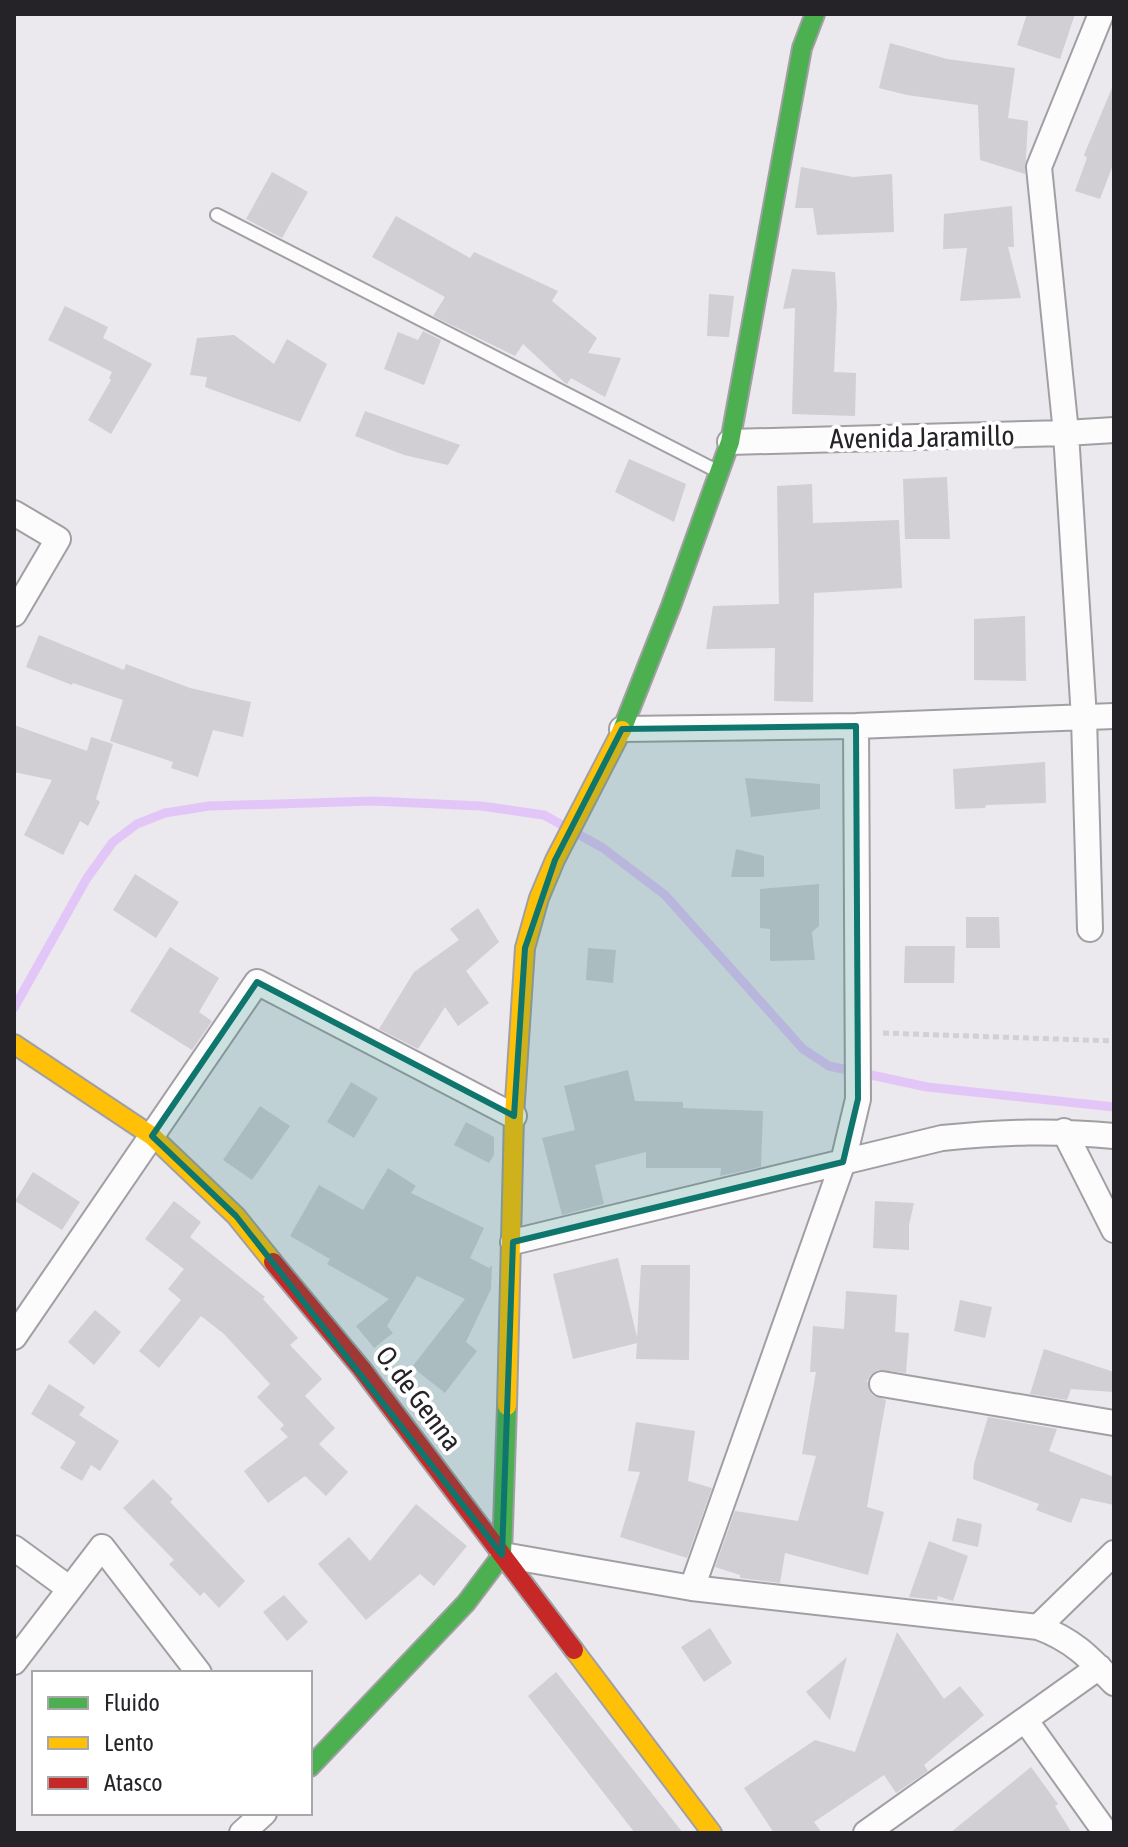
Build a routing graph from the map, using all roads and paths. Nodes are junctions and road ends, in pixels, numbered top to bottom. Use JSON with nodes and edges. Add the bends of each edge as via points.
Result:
{"nodes":[{"id":1,"x":815,"y":14,"type":"edge"},
{"id":2,"x":1101,"y":14,"type":"edge"},
{"id":3,"x":217,"y":215,"type":"dead end"},
{"id":4,"x":1114,"y":430,"type":"edge"},
{"id":5,"x":1066,"y":433,"type":"junction"},
{"id":6,"x":730,"y":442,"type":"junction"},
{"id":7,"x":719,"y":473,"type":"junction"},
{"id":8,"x":14,"y":513,"type":"edge"},
{"id":9,"x":14,"y":614,"type":"edge"},
{"id":10,"x":1114,"y":716,"type":"edge"},
{"id":11,"x":1084,"y":718,"type":"junction"},
{"id":12,"x":856,"y":726,"type":"junction"},
{"id":13,"x":622,"y":729,"type":"junction"},
{"id":14,"x":1090,"y":929,"type":"dead end"},
{"id":15,"x":1114,"y":1041,"type":"edge"},
{"id":16,"x":857,"y":1043,"type":"junction"},
{"id":17,"x":20,"y":1048,"type":"edge"},
{"id":18,"x":514,"y":1116,"type":"junction"},
{"id":19,"x":1064,"y":1131,"type":"junction"},
{"id":20,"x":152,"y":1136,"type":"junction"},
{"id":21,"x":1114,"y":1136,"type":"edge"},
{"id":22,"x":843,"y":1162,"type":"junction"},
{"id":23,"x":1114,"y":1230,"type":"edge"},
{"id":24,"x":513,"y":1242,"type":"junction"},
{"id":25,"x":14,"y":1337,"type":"edge"},
{"id":26,"x":882,"y":1384,"type":"dead end"},
{"id":27,"x":1114,"y":1423,"type":"edge"},
{"id":28,"x":14,"y":1548,"type":"edge"},
{"id":29,"x":1114,"y":1553,"type":"edge"},
{"id":30,"x":502,"y":1555,"type":"junction"},
{"id":31,"x":692,"y":1588,"type":"junction"},
{"id":32,"x":70,"y":1589,"type":"junction"},
{"id":33,"x":1038,"y":1627,"type":"junction"},
{"id":34,"x":14,"y":1662,"type":"edge"},
{"id":35,"x":197,"y":1671,"type":"edge"},
{"id":36,"x":1106,"y":1675,"type":"edge"},
{"id":37,"x":1026,"y":1721,"type":"junction"},
{"id":38,"x":312,"y":1765,"type":"edge"},
{"id":39,"x":262,"y":1815,"type":"edge"},
{"id":40,"x":242,"y":1833,"type":"edge"},
{"id":41,"x":712,"y":1833,"type":"edge"},
{"id":42,"x":866,"y":1833,"type":"edge"},
{"id":43,"x":1106,"y":1833,"type":"edge"}],
"edges":[{"from":1,"to":6,"type":"street","via":[[802,48]]},
{"from":2,"to":5,"type":"street","via":[[1039,167]]},
{"from":3,"to":7,"type":"lane"},
{"from":4,"to":5,"type":"street","name":"Avenida Jaramillo"},
{"from":5,"to":6,"type":"street","name":"Avenida Jaramillo"},
{"from":5,"to":11,"type":"street"},
{"from":6,"to":7,"type":"street"},
{"from":7,"to":13,"type":"street"},
{"from":8,"to":9,"type":"street","via":[[58,539]]},
{"from":10,"to":11,"type":"street"},
{"from":11,"to":12,"type":"street"},
{"from":11,"to":14,"type":"street"},
{"from":12,"to":13,"type":"street"},
{"from":12,"to":16,"type":"street"},
{"from":13,"to":18,"type":"street","via":[[555,860],[525,948]]},
{"from":15,"to":16,"type":"path"},
{"from":16,"to":22,"type":"street","via":[[858,1099]]},
{"from":17,"to":20,"type":"street","name":"O. de Genna"},
{"from":18,"to":20,"type":"street","via":[[257,982]]},
{"from":18,"to":24,"type":"street"},
{"from":19,"to":21,"type":"street"},
{"from":19,"to":22,"type":"street","via":[[942,1138]]},
{"from":19,"to":23,"type":"street"},
{"from":20,"to":25,"type":"street"},
{"from":20,"to":30,"type":"street","name":"O. de Genna","via":[[236,1216],[361,1368]]},
{"from":22,"to":24,"type":"street"},
{"from":22,"to":31,"type":"street"},
{"from":24,"to":30,"type":"street"},
{"from":26,"to":27,"type":"street"},
{"from":28,"to":32,"type":"street"},
{"from":29,"to":33,"type":"street"},
{"from":30,"to":31,"type":"street"},
{"from":30,"to":38,"type":"street","via":[[466,1603]]},
{"from":30,"to":41,"type":"street","name":"O. de Genna"},
{"from":31,"to":33,"type":"street"},
{"from":32,"to":34,"type":"street"},
{"from":32,"to":35,"type":"street","via":[[102,1547]]},
{"from":33,"to":36,"type":"street","via":[[1078,1646]]},
{"from":36,"to":37,"type":"street"},
{"from":37,"to":42,"type":"street"},
{"from":37,"to":43,"type":"street"},
{"from":39,"to":40,"type":"street"}]}
